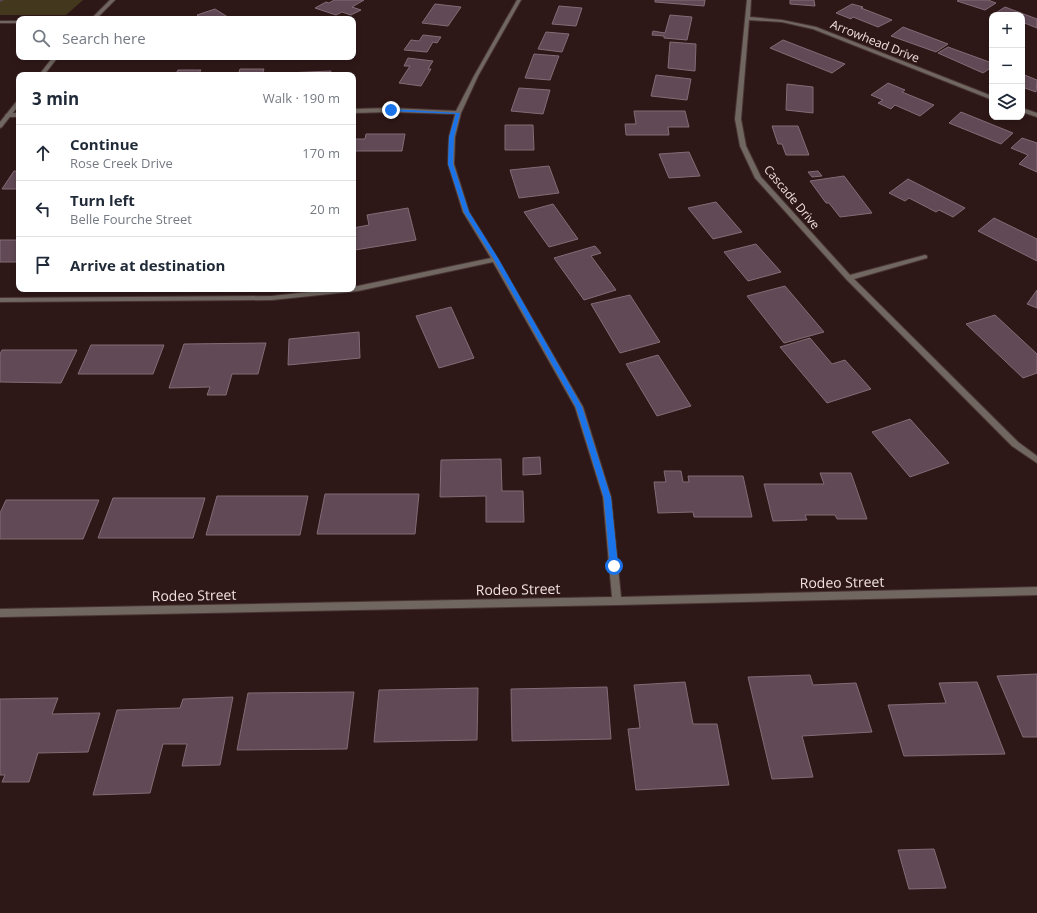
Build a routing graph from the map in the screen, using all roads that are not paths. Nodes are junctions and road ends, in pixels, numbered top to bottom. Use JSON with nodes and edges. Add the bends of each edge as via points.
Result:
{"nodes":[{"id":1,"x":113,"y":0,"type":"edge"},
{"id":2,"x":519,"y":0,"type":"edge"},
{"id":3,"x":750,"y":0,"type":"edge"},
{"id":4,"x":96,"y":16,"type":"edge"},
{"id":5,"x":748,"y":18,"type":"junction"},
{"id":6,"x":0,"y":22,"type":"edge"},
{"id":7,"x":16,"y":22,"type":"edge"},
{"id":8,"x":54,"y":60,"type":"edge"},
{"id":9,"x":44,"y":72,"type":"edge"},
{"id":10,"x":989,"y":97,"type":"edge"},
{"id":11,"x":16,"y":106,"type":"edge"},
{"id":12,"x":356,"y":111,"type":"edge"},
{"id":13,"x":1025,"y":111,"type":"edge"},
{"id":14,"x":458,"y":113,"type":"junction"},
{"id":15,"x":8,"y":115,"type":"junction"},
{"id":16,"x":16,"y":115,"type":"edge"},
{"id":17,"x":1037,"y":116,"type":"edge"},
{"id":18,"x":0,"y":126,"type":"edge"},
{"id":19,"x":925,"y":257,"type":"dead end"},
{"id":20,"x":495,"y":258,"type":"junction"},
{"id":21,"x":849,"y":278,"type":"junction"},
{"id":22,"x":356,"y":289,"type":"edge"},
{"id":23,"x":329,"y":292,"type":"edge"},
{"id":24,"x":0,"y":300,"type":"edge"},
{"id":25,"x":1037,"y":460,"type":"edge"},
{"id":26,"x":1037,"y":591,"type":"edge"},
{"id":27,"x":617,"y":601,"type":"junction"},
{"id":28,"x":0,"y":613,"type":"edge"}],
"edges":[{"from":1,"to":4,"type":"street"},
{"from":2,"to":14,"type":"street"},
{"from":3,"to":5,"type":"street","name":"Cascade Drive"},
{"from":5,"to":10,"type":"street","name":"Arrowhead Drive","via":[[782,21],[814,28]]},
{"from":5,"to":21,"type":"street","name":"Cascade Drive","via":[[738,119],[743,146],[758,178]]},
{"from":6,"to":7,"type":"street"},
{"from":8,"to":9,"type":"street"},
{"from":11,"to":15,"type":"street"},
{"from":12,"to":14,"type":"street"},
{"from":13,"to":17,"type":"street"},
{"from":14,"to":20,"type":"street","via":[[452,137],[450,164],[466,212]]},
{"from":15,"to":16,"type":"street"},
{"from":15,"to":18,"type":"street"},
{"from":19,"to":21,"type":"street"},
{"from":20,"to":22,"type":"street"},
{"from":20,"to":27,"type":"street","via":[[579,407],[607,498]]},
{"from":21,"to":25,"type":"street","name":"Cascade Drive","via":[[1015,444]]},
{"from":23,"to":24,"type":"street","via":[[272,298]]},
{"from":26,"to":27,"type":"street","name":"Rodeo Street"},
{"from":27,"to":28,"type":"street","name":"Rodeo Street"}]}
